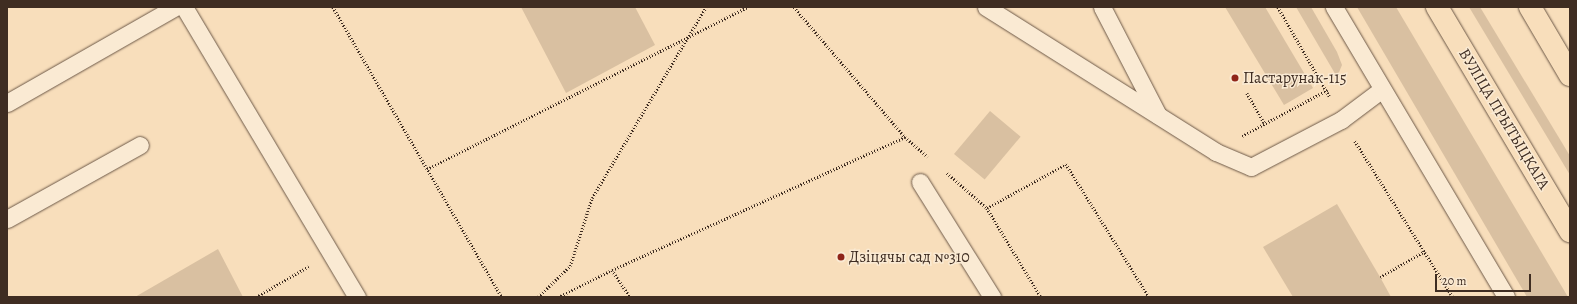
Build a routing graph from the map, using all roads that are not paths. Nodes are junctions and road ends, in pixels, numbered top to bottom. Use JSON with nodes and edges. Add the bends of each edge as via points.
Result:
{"nodes":[{"id":1,"x":175,"y":7,"type":"edge"},
{"id":2,"x":184,"y":7,"type":"edge"},
{"id":3,"x":986,"y":7,"type":"edge"},
{"id":4,"x":1102,"y":7,"type":"edge"},
{"id":5,"x":1334,"y":7,"type":"edge"},
{"id":6,"x":1437,"y":7,"type":"edge"},
{"id":7,"x":1530,"y":7,"type":"edge"},
{"id":8,"x":1570,"y":75,"type":"edge"},
{"id":9,"x":1382,"y":90,"type":"junction"},
{"id":10,"x":7,"y":103,"type":"edge"},
{"id":11,"x":1159,"y":116,"type":"junction"},
{"id":12,"x":140,"y":144,"type":"dead end"},
{"id":13,"x":920,"y":182,"type":"dead end"},
{"id":14,"x":7,"y":219,"type":"edge"},
{"id":15,"x":1570,"y":231,"type":"edge"},
{"id":16,"x":357,"y":297,"type":"edge"},
{"id":17,"x":992,"y":297,"type":"edge"},
{"id":18,"x":1506,"y":297,"type":"edge"}],
"edges":[{"from":1,"to":10,"type":"lane"},
{"from":2,"to":16,"type":"lane"},
{"from":3,"to":11,"type":"lane"},
{"from":4,"to":11,"type":"lane"},
{"from":5,"to":9,"type":"lane"},
{"from":6,"to":15,"type":"main road","name":"ВУЛІЦА ПРЫТЫЦКАГА"},
{"from":7,"to":8,"type":"main road"},
{"from":9,"to":11,"type":"lane","via":[[1341,120],[1251,167],[1216,152]]},
{"from":9,"to":18,"type":"lane"},
{"from":12,"to":14,"type":"lane"},
{"from":13,"to":17,"type":"lane"}]}
